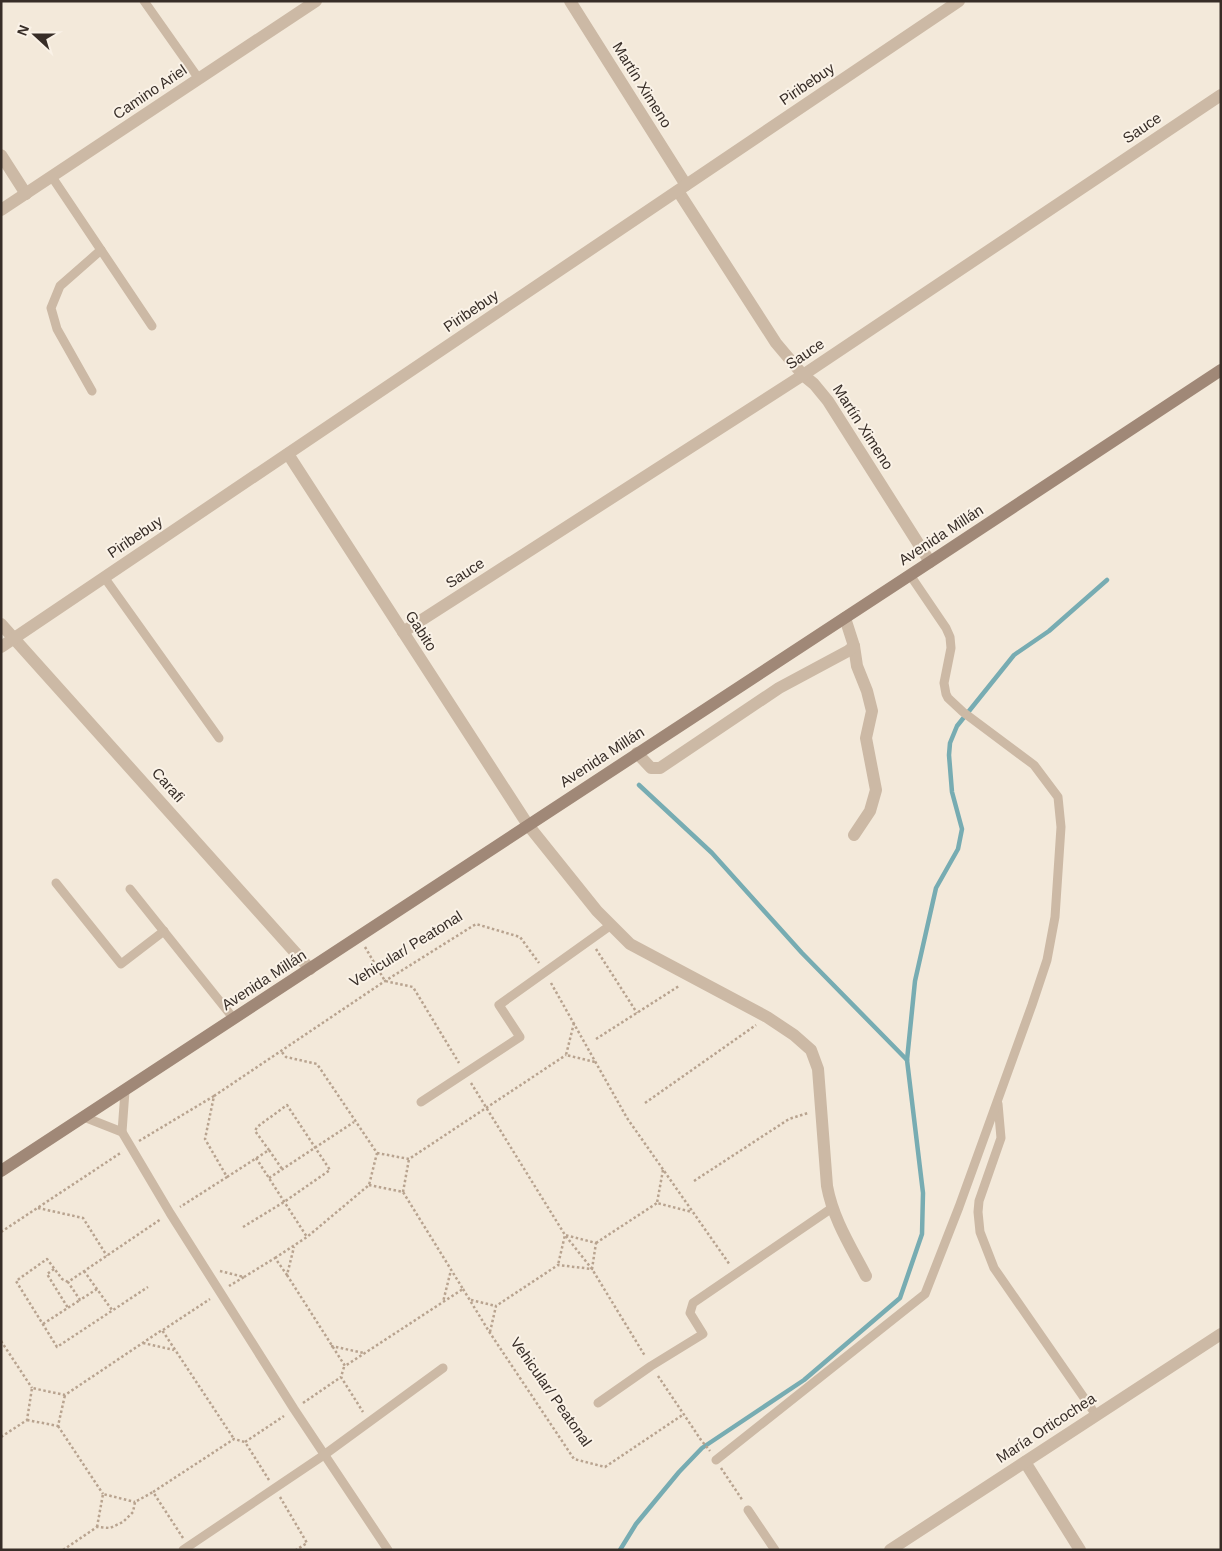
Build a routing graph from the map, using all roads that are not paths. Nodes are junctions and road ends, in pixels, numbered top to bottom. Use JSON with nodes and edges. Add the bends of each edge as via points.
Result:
{"nodes":[{"id":1,"x":144,"y":1,"type":"edge"},
{"id":2,"x":316,"y":1,"type":"edge"},
{"id":3,"x":570,"y":1,"type":"edge"},
{"id":4,"x":959,"y":1,"type":"edge"},
{"id":5,"x":199,"y":79,"type":"junction"},
{"id":6,"x":1221,"y":95,"type":"edge"},
{"id":7,"x":1,"y":155,"type":"edge"},
{"id":8,"x":52,"y":177,"type":"junction"},
{"id":9,"x":682,"y":188,"type":"junction"},
{"id":10,"x":26,"y":194,"type":"junction"},
{"id":11,"x":1,"y":210,"type":"edge"},
{"id":12,"x":101,"y":250,"type":"junction"},
{"id":13,"x":152,"y":326,"type":"dead end"},
{"id":14,"x":1221,"y":370,"type":"edge"},
{"id":15,"x":803,"y":375,"type":"junction"},
{"id":16,"x":92,"y":391,"type":"dead end"},
{"id":17,"x":288,"y":454,"type":"junction"},
{"id":18,"x":930,"y":562,"type":"junction"},
{"id":19,"x":910,"y":575,"type":"junction"},
{"id":20,"x":104,"y":577,"type":"junction"},
{"id":21,"x":845,"y":618,"type":"junction"},
{"id":22,"x":1,"y":624,"type":"edge"},
{"id":23,"x":402,"y":632,"type":"junction"},
{"id":24,"x":14,"y":638,"type":"junction"},
{"id":25,"x":1,"y":646,"type":"edge"},
{"id":26,"x":854,"y":646,"type":"junction"},
{"id":27,"x":219,"y":738,"type":"dead end"},
{"id":28,"x":637,"y":752,"type":"junction"},
{"id":29,"x":528,"y":825,"type":"junction"},
{"id":30,"x":854,"y":835,"type":"dead end"},
{"id":31,"x":56,"y":883,"type":"dead end"},
{"id":32,"x":130,"y":889,"type":"dead end"},
{"id":33,"x":611,"y":925,"type":"junction"},
{"id":34,"x":164,"y":931,"type":"junction"},
{"id":35,"x":310,"y":968,"type":"junction"},
{"id":36,"x":234,"y":1019,"type":"junction"},
{"id":37,"x":125,"y":1091,"type":"junction"},
{"id":38,"x":998,"y":1100,"type":"junction"},
{"id":39,"x":421,"y":1102,"type":"dead end"},
{"id":40,"x":84,"y":1117,"type":"junction"},
{"id":41,"x":122,"y":1132,"type":"junction"},
{"id":42,"x":1,"y":1171,"type":"edge"},
{"id":43,"x":832,"y":1208,"type":"junction"},
{"id":44,"x":866,"y":1276,"type":"dead end"},
{"id":45,"x":1221,"y":1334,"type":"edge"},
{"id":46,"x":443,"y":1368,"type":"dead end"},
{"id":47,"x":598,"y":1403,"type":"dead end"},
{"id":48,"x":1096,"y":1415,"type":"junction"},
{"id":49,"x":324,"y":1455,"type":"junction"},
{"id":50,"x":1025,"y":1462,"type":"junction"},
{"id":51,"x":718,"y":1464,"type":"road end"},
{"id":52,"x":748,"y":1510,"type":"road end"},
{"id":53,"x":186,"y":1548,"type":"edge"},
{"id":54,"x":388,"y":1550,"type":"edge"},
{"id":55,"x":775,"y":1550,"type":"edge"},
{"id":56,"x":890,"y":1550,"type":"edge"},
{"id":57,"x":1080,"y":1550,"type":"edge"}],
"edges":[{"from":1,"to":5,"type":"lane"},
{"from":2,"to":5,"type":"street","name":"Camino Ariel"},
{"from":3,"to":9,"type":"street","name":"Martín Ximeno"},
{"from":4,"to":9,"type":"street","name":"Piribebuy"},
{"from":5,"to":8,"type":"street","name":"Camino Ariel"},
{"from":6,"to":15,"type":"street","name":"Sauce"},
{"from":7,"to":10,"type":"street"},
{"from":8,"to":10,"type":"street","name":"Camino Ariel"},
{"from":8,"to":12,"type":"lane"},
{"from":9,"to":15,"type":"street","name":"Martín Ximeno","via":[[776,343]]},
{"from":9,"to":17,"type":"street","name":"Piribebuy"},
{"from":10,"to":11,"type":"street","name":"Camino Ariel"},
{"from":12,"to":13,"type":"lane"},
{"from":12,"to":16,"type":"lane","via":[[60,286],[51,308],[57,330]]},
{"from":14,"to":18,"type":"main road","name":"Avenida Millán"},
{"from":15,"to":18,"type":"street","name":"Martín Ximeno","via":[[828,401]]},
{"from":15,"to":23,"type":"street","name":"Sauce"},
{"from":17,"to":20,"type":"street","name":"Piribebuy"},
{"from":17,"to":23,"type":"street","name":"Gabito"},
{"from":18,"to":19,"type":"main road","name":"Avenida Millán"},
{"from":19,"to":21,"type":"main road","name":"Avenida Millán"},
{"from":19,"to":38,"type":"lane","via":[[950,637],[944,689],[948,698],[1034,765],[1058,797],[1062,827],[1055,916],[1047,960]]},
{"from":20,"to":24,"type":"street","name":"Piribebuy"},
{"from":20,"to":27,"type":"lane"},
{"from":21,"to":26,"type":"street"},
{"from":21,"to":28,"type":"main road","name":"Avenida Millán"},
{"from":22,"to":24,"type":"street","name":"Carafi"},
{"from":23,"to":29,"type":"street","name":"Gabito"},
{"from":24,"to":25,"type":"street","name":"Piribebuy"},
{"from":24,"to":35,"type":"street","name":"Carafi"},
{"from":26,"to":28,"type":"street","via":[[779,688],[660,768],[651,768]]},
{"from":26,"to":30,"type":"street","via":[[872,711],[866,738],[876,790],[870,811]]},
{"from":28,"to":29,"type":"main road","name":"Avenida Millán"},
{"from":29,"to":33,"type":"street"},
{"from":29,"to":35,"type":"main road","name":"Avenida Millán"},
{"from":31,"to":34,"type":"lane","via":[[121,964]]},
{"from":32,"to":34,"type":"lane"},
{"from":33,"to":39,"type":"lane","via":[[499,1005],[520,1037]]},
{"from":33,"to":43,"type":"street","via":[[630,944],[767,1017],[812,1050],[818,1069],[827,1186]]},
{"from":34,"to":36,"type":"lane"},
{"from":35,"to":36,"type":"main road","name":"Avenida Millán"},
{"from":36,"to":37,"type":"main road","name":"Avenida Millán"},
{"from":37,"to":40,"type":"main road","name":"Avenida Millán"},
{"from":37,"to":41,"type":"lane"},
{"from":38,"to":48,"type":"lane","via":[[1002,1138],[979,1200],[980,1232],[994,1268]]},
{"from":38,"to":51,"type":"lane","via":[[925,1294]]},
{"from":40,"to":41,"type":"lane"},
{"from":40,"to":42,"type":"main road","name":"Avenida Millán"},
{"from":41,"to":49,"type":"lane"},
{"from":43,"to":44,"type":"street"},
{"from":43,"to":47,"type":"lane","via":[[693,1303],[690,1313],[703,1334]]},
{"from":45,"to":48,"type":"street","name":"María Orticochea"},
{"from":46,"to":49,"type":"lane"},
{"from":48,"to":50,"type":"street","name":"María Orticochea"},
{"from":49,"to":53,"type":"lane"},
{"from":49,"to":54,"type":"lane"},
{"from":50,"to":56,"type":"street","name":"María Orticochea"},
{"from":50,"to":57,"type":"street"},
{"from":52,"to":55,"type":"lane"}]}
